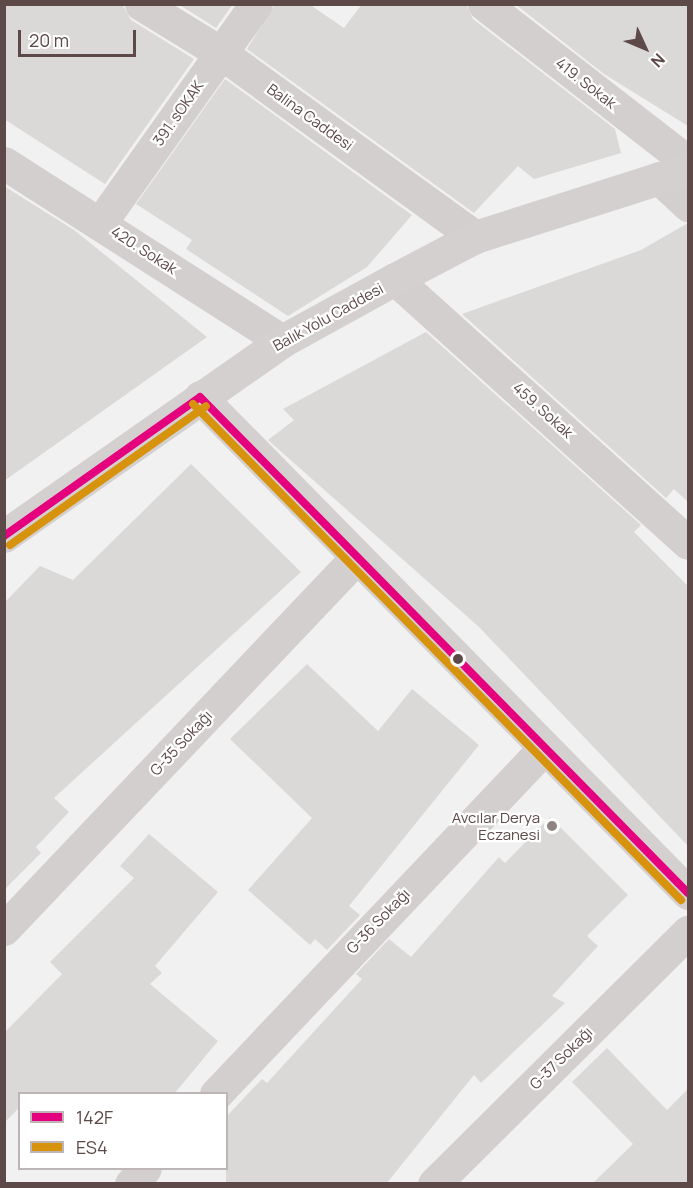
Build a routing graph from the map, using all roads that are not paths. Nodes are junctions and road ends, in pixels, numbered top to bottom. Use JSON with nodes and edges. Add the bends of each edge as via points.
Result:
{"nodes":[{"id":1,"x":141,"y":4,"type":"edge"},
{"id":2,"x":256,"y":4,"type":"edge"},
{"id":3,"x":484,"y":4,"type":"edge"},
{"id":4,"x":221,"y":53,"type":"junction"},
{"id":5,"x":688,"y":162,"type":"edge"},
{"id":6,"x":4,"y":163,"type":"edge"},
{"id":7,"x":674,"y":173,"type":"edge"},
{"id":8,"x":688,"y":206,"type":"edge"},
{"id":9,"x":101,"y":222,"type":"junction"},
{"id":10,"x":475,"y":237,"type":"junction"},
{"id":11,"x":395,"y":279,"type":"junction"},
{"id":12,"x":282,"y":341,"type":"junction"},
{"id":13,"x":200,"y":397,"type":"junction"},
{"id":14,"x":7,"y":528,"type":"edge"},
{"id":15,"x":688,"y":543,"type":"edge"},
{"id":16,"x":357,"y":557,"type":"junction"},
{"id":17,"x":543,"y":750,"type":"junction"},
{"id":18,"x":688,"y":893,"type":"edge"},
{"id":19,"x":4,"y":929,"type":"edge"},
{"id":20,"x":688,"y":932,"type":"edge"},
{"id":21,"x":218,"y":1092,"type":"edge"},
{"id":22,"x":143,"y":1170,"type":"edge"},
{"id":23,"x":131,"y":1184,"type":"edge"},
{"id":24,"x":434,"y":1184,"type":"edge"}],
"edges":[{"from":1,"to":4,"type":"street","name":"Balina Caddesi"},
{"from":2,"to":4,"type":"street","name":"391. sOKAK"},
{"from":3,"to":5,"type":"street","name":"419. Sokak"},
{"from":4,"to":9,"type":"street","name":"391. sOKAK"},
{"from":4,"to":10,"type":"street","name":"Balina Caddesi"},
{"from":6,"to":9,"type":"street","name":"420. Sokak"},
{"from":7,"to":8,"type":"street"},
{"from":7,"to":10,"type":"main road","name":"Balık Yolu Caddesi"},
{"from":9,"to":12,"type":"street","name":"420. Sokak"},
{"from":10,"to":11,"type":"main road","name":"Balık Yolu Caddesi"},
{"from":11,"to":12,"type":"main road","name":"Balık Yolu Caddesi"},
{"from":11,"to":15,"type":"street","name":"459. Sokak"},
{"from":12,"to":13,"type":"main road","name":"Balık Yolu Caddesi"},
{"from":13,"to":14,"type":"main road","name":"Balık Yolu Caddesi"},
{"from":13,"to":16,"type":"main road"},
{"from":16,"to":17,"type":"main road"},
{"from":16,"to":19,"type":"street","name":"G-35 Sokağı"},
{"from":17,"to":18,"type":"main road"},
{"from":17,"to":21,"type":"street","name":"G-36 Sokağı"},
{"from":20,"to":24,"type":"street","name":"G-37 Sokağı"},
{"from":22,"to":23,"type":"street"}]}
